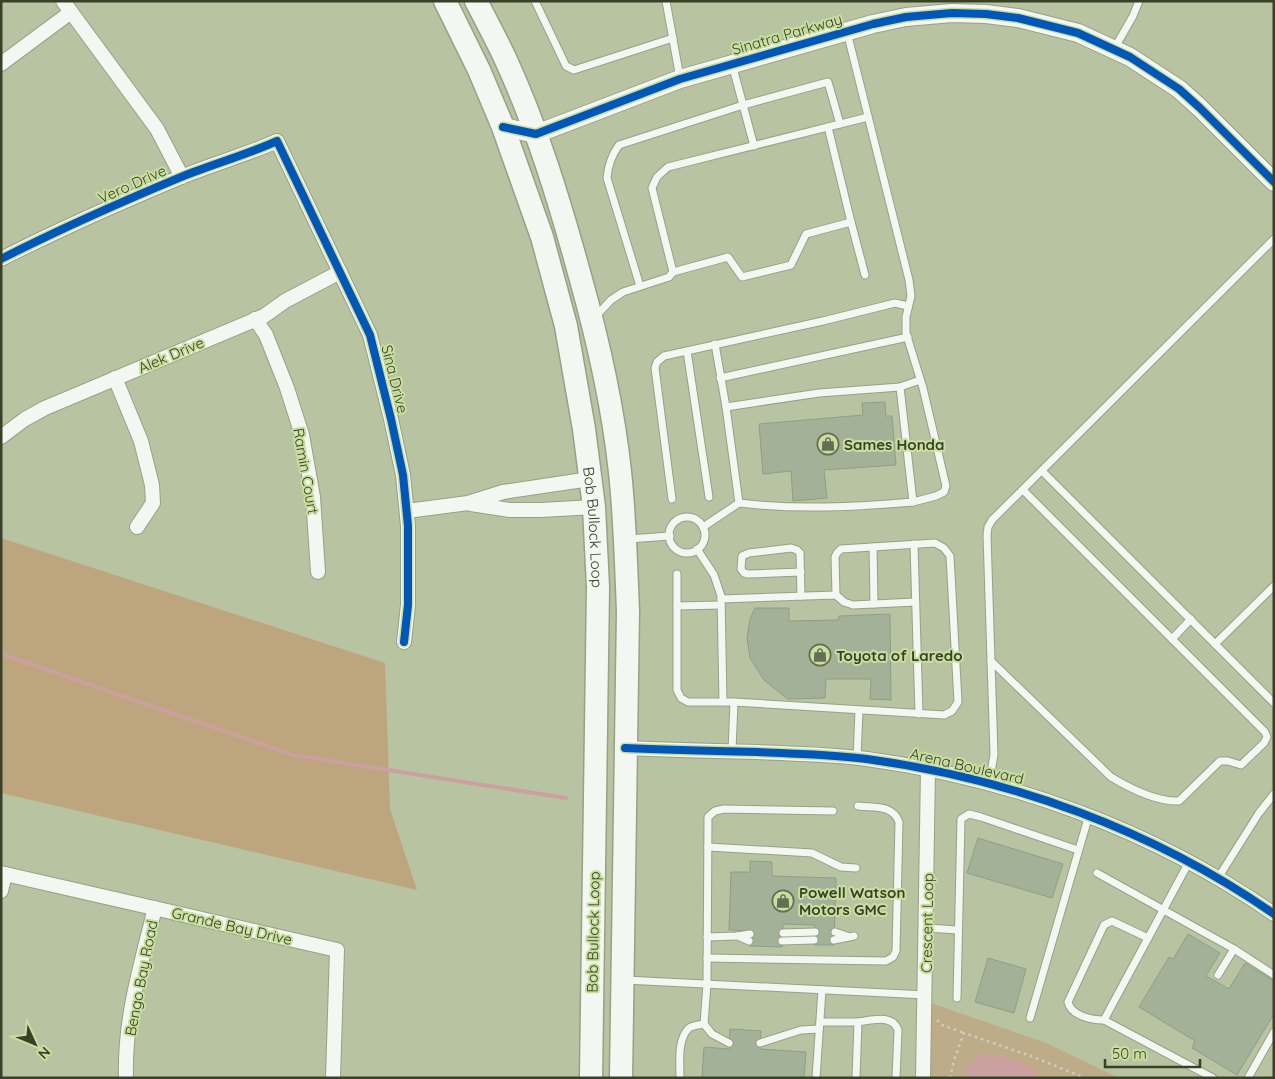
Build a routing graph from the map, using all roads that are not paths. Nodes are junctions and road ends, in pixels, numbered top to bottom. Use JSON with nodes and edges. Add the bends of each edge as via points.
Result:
{"nodes":[{"id":1,"x":445,"y":1,"type":"edge"},
{"id":2,"x":476,"y":1,"type":"edge"},
{"id":3,"x":536,"y":1,"type":"edge"},
{"id":4,"x":666,"y":1,"type":"edge"},
{"id":5,"x":1139,"y":1,"type":"edge"},
{"id":6,"x":67,"y":7,"type":"edge"},
{"id":7,"x":847,"y":32,"type":"junction"},
{"id":8,"x":673,"y":38,"type":"junction"},
{"id":9,"x":1114,"y":49,"type":"junction"},
{"id":10,"x":1,"y":64,"type":"edge"},
{"id":11,"x":732,"y":64,"type":"junction"},
{"id":12,"x":680,"y":79,"type":"junction"},
{"id":13,"x":743,"y":105,"type":"junction"},
{"id":14,"x":868,"y":117,"type":"junction"},
{"id":15,"x":840,"y":124,"type":"junction"},
{"id":16,"x":828,"y":127,"type":"junction"},
{"id":17,"x":503,"y":128,"type":"junction"},
{"id":18,"x":536,"y":134,"type":"junction"},
{"id":19,"x":277,"y":142,"type":"joint"},
{"id":20,"x":754,"y":146,"type":"junction"},
{"id":21,"x":182,"y":177,"type":"junction"},
{"id":22,"x":1274,"y":182,"type":"edge"},
{"id":23,"x":851,"y":222,"type":"junction"},
{"id":24,"x":1274,"y":239,"type":"edge"},
{"id":25,"x":1,"y":259,"type":"edge"},
{"id":26,"x":340,"y":272,"type":"junction"},
{"id":27,"x":673,"y":272,"type":"junction"},
{"id":28,"x":866,"y":275,"type":"dead end"},
{"id":29,"x":640,"y":286,"type":"junction"},
{"id":30,"x":908,"y":306,"type":"junction"},
{"id":31,"x":255,"y":319,"type":"junction"},
{"id":32,"x":592,"y":320,"type":"junction"},
{"id":33,"x":908,"y":337,"type":"junction"},
{"id":34,"x":715,"y":344,"type":"junction"},
{"id":35,"x":687,"y":351,"type":"junction"},
{"id":36,"x":115,"y":378,"type":"junction"},
{"id":37,"x":720,"y":378,"type":"junction"},
{"id":38,"x":920,"y":380,"type":"junction"},
{"id":39,"x":900,"y":387,"type":"junction"},
{"id":40,"x":726,"y":407,"type":"junction"},
{"id":41,"x":4,"y":430,"type":"edge"},
{"id":42,"x":1042,"y":471,"type":"junction"},
{"id":43,"x":590,"y":478,"type":"junction"},
{"id":44,"x":1022,"y":490,"type":"junction"},
{"id":45,"x":710,"y":497,"type":"dead end"},
{"id":46,"x":672,"y":499,"type":"dead end"},
{"id":47,"x":913,"y":502,"type":"junction"},
{"id":48,"x":468,"y":503,"type":"junction"},
{"id":49,"x":739,"y":503,"type":"junction"},
{"id":50,"x":594,"y":507,"type":"junction"},
{"id":51,"x":407,"y":511,"type":"junction"},
{"id":52,"x":137,"y":527,"type":"dead end"},
{"id":53,"x":703,"y":527,"type":"junction"},
{"id":54,"x":670,"y":536,"type":"junction"},
{"id":55,"x":625,"y":539,"type":"junction"},
{"id":56,"x":914,"y":544,"type":"junction"},
{"id":57,"x":873,"y":547,"type":"junction"},
{"id":58,"x":697,"y":549,"type":"junction"},
{"id":59,"x":318,"y":572,"type":"dead end"},
{"id":60,"x":801,"y":572,"type":"junction"},
{"id":61,"x":677,"y":574,"type":"dead end"},
{"id":62,"x":1274,"y":586,"type":"edge"},
{"id":63,"x":836,"y":595,"type":"junction"},
{"id":64,"x":801,"y":596,"type":"junction"},
{"id":65,"x":721,"y":602,"type":"junction"},
{"id":66,"x":916,"y":602,"type":"junction"},
{"id":67,"x":874,"y":604,"type":"junction"},
{"id":68,"x":677,"y":606,"type":"junction"},
{"id":69,"x":1191,"y":620,"type":"junction"},
{"id":70,"x":1172,"y":639,"type":"junction"},
{"id":71,"x":404,"y":642,"type":"dead end"},
{"id":72,"x":1216,"y":644,"type":"junction"},
{"id":73,"x":991,"y":661,"type":"junction"},
{"id":74,"x":723,"y":702,"type":"junction"},
{"id":75,"x":734,"y":702,"type":"junction"},
{"id":76,"x":1274,"y":703,"type":"edge"},
{"id":77,"x":859,"y":710,"type":"junction"},
{"id":78,"x":919,"y":714,"type":"junction"},
{"id":79,"x":625,"y":748,"type":"junction"},
{"id":80,"x":732,"y":752,"type":"junction"},
{"id":81,"x":857,"y":758,"type":"junction"},
{"id":82,"x":928,"y":768,"type":"junction"},
{"id":83,"x":989,"y":783,"type":"junction"},
{"id":84,"x":1274,"y":794,"type":"edge"},
{"id":85,"x":858,"y":806,"type":"dead end"},
{"id":86,"x":833,"y":811,"type":"dead end"},
{"id":87,"x":1089,"y":815,"type":"junction"},
{"id":88,"x":708,"y":847,"type":"junction"},
{"id":89,"x":1078,"y":850,"type":"junction"},
{"id":90,"x":1189,"y":862,"type":"junction"},
{"id":91,"x":856,"y":868,"type":"dead end"},
{"id":92,"x":1097,"y":873,"type":"dead end"},
{"id":93,"x":3,"y":874,"type":"edge"},
{"id":94,"x":1218,"y":878,"type":"junction"},
{"id":95,"x":1,"y":891,"type":"edge"},
{"id":96,"x":155,"y":908,"type":"junction"},
{"id":97,"x":1164,"y":908,"type":"junction"},
{"id":98,"x":1274,"y":914,"type":"edge"},
{"id":99,"x":927,"y":928,"type":"junction"},
{"id":100,"x":958,"y":930,"type":"junction"},
{"id":101,"x":834,"y":932,"type":"dead end"},
{"id":102,"x":707,"y":936,"type":"junction"},
{"id":103,"x":815,"y":936,"type":"dead end"},
{"id":104,"x":749,"y":937,"type":"dead end"},
{"id":105,"x":783,"y":937,"type":"dead end"},
{"id":106,"x":1148,"y":938,"type":"junction"},
{"id":107,"x":834,"y":940,"type":"dead end"},
{"id":108,"x":1234,"y":949,"type":"junction"},
{"id":109,"x":707,"y":958,"type":"junction"},
{"id":110,"x":1274,"y":975,"type":"edge"},
{"id":111,"x":1218,"y":976,"type":"dead end"},
{"id":112,"x":622,"y":980,"type":"junction"},
{"id":113,"x":706,"y":984,"type":"junction"},
{"id":114,"x":822,"y":990,"type":"junction"},
{"id":115,"x":957,"y":998,"type":"dead end"},
{"id":116,"x":926,"y":1002,"type":"junction"},
{"id":117,"x":1030,"y":1018,"type":"dead end"},
{"id":118,"x":1104,"y":1020,"type":"junction"},
{"id":119,"x":858,"y":1022,"type":"junction"},
{"id":120,"x":704,"y":1024,"type":"junction"},
{"id":121,"x":820,"y":1026,"type":"junction"},
{"id":122,"x":1274,"y":1032,"type":"edge"},
{"id":123,"x":730,"y":1034,"type":"dead end"},
{"id":124,"x":760,"y":1035,"type":"dead end"},
{"id":125,"x":721,"y":1037,"type":"junction"},
{"id":126,"x":774,"y":1038,"type":"junction"},
{"id":127,"x":730,"y":1043,"type":"dead end"},
{"id":128,"x":760,"y":1044,"type":"dead end"},
{"id":129,"x":126,"y":1078,"type":"edge"},
{"id":130,"x":333,"y":1078,"type":"edge"},
{"id":131,"x":591,"y":1078,"type":"edge"},
{"id":132,"x":621,"y":1078,"type":"edge"},
{"id":133,"x":680,"y":1078,"type":"edge"},
{"id":134,"x":816,"y":1078,"type":"edge"},
{"id":135,"x":856,"y":1078,"type":"edge"},
{"id":136,"x":896,"y":1078,"type":"edge"},
{"id":137,"x":923,"y":1078,"type":"edge"},
{"id":138,"x":1213,"y":1078,"type":"edge"},
{"id":139,"x":1248,"y":1078,"type":"edge"}],
"edges":[{"from":1,"to":17,"type":"highway","name":"Bob Bullock Loop"},
{"from":2,"to":18,"type":"highway","name":"Bob Bullock Loop","via":[[506,60]]},
{"from":3,"to":8,"type":"lane","via":[[566,66],[574,70]]},
{"from":4,"to":8,"type":"lane"},
{"from":5,"to":9,"type":"lane"},
{"from":6,"to":10,"type":"street"},
{"from":6,"to":21,"type":"street","via":[[157,129]]},
{"from":7,"to":9,"type":"street","name":"Sinatra Parkway","via":[[906,17],[986,14],[1051,25]]},
{"from":7,"to":11,"type":"street","name":"Sinatra Parkway"},
{"from":7,"to":14,"type":"lane"},
{"from":8,"to":12,"type":"lane"},
{"from":9,"to":22,"type":"street","name":"Sinatra Parkway","via":[[1179,90]]},
{"from":11,"to":12,"type":"street","name":"Sinatra Parkway"},
{"from":11,"to":13,"type":"lane"},
{"from":12,"to":18,"type":"street","name":"Sinatra Parkway"},
{"from":13,"to":15,"type":"lane","via":[[828,82]]},
{"from":13,"to":20,"type":"lane"},
{"from":13,"to":29,"type":"lane","via":[[619,145],[613,153],[607,178]]},
{"from":14,"to":15,"type":"lane"},
{"from":14,"to":30,"type":"lane","via":[[909,280],[911,296]]},
{"from":15,"to":16,"type":"lane"},
{"from":16,"to":20,"type":"lane"},
{"from":16,"to":23,"type":"lane"},
{"from":17,"to":18,"type":"street"},
{"from":17,"to":43,"type":"highway","name":"Bob Bullock Loop","via":[[542,237],[566,326]]},
{"from":18,"to":32,"type":"highway","name":"Bob Bullock Loop","via":[[570,236]]},
{"from":19,"to":21,"type":"street","name":"Vero Drive"},
{"from":19,"to":26,"type":"street","name":"Sina Drive"},
{"from":20,"to":27,"type":"lane","via":[[668,167],[657,177],[652,188]]},
{"from":21,"to":25,"type":"street","name":"Vero Drive"},
{"from":23,"to":27,"type":"lane","via":[[806,234],[791,265],[742,276],[728,257]]},
{"from":23,"to":28,"type":"lane"},
{"from":24,"to":42,"type":"lane"},
{"from":26,"to":31,"type":"street","name":"Alek Drive"},
{"from":26,"to":51,"type":"street","name":"Sina Drive","via":[[370,335],[392,419]]},
{"from":27,"to":29,"type":"lane","via":[[669,277]]},
{"from":29,"to":32,"type":"lane","via":[[611,300]]},
{"from":30,"to":33,"type":"lane"},
{"from":30,"to":34,"type":"lane","via":[[895,303]]},
{"from":31,"to":36,"type":"street","name":"Alek Drive"},
{"from":31,"to":59,"type":"street","name":"Ramin Court","via":[[266,335],[302,435],[313,498]]},
{"from":32,"to":55,"type":"highway","name":"Bob Bullock Loop","via":[[608,391]]},
{"from":33,"to":37,"type":"lane"},
{"from":33,"to":38,"type":"lane"},
{"from":34,"to":35,"type":"lane"},
{"from":34,"to":37,"type":"lane"},
{"from":35,"to":45,"type":"lane"},
{"from":35,"to":46,"type":"lane","via":[[664,356],[655,368]]},
{"from":36,"to":41,"type":"street","name":"Alek Drive","via":[[45,408]]},
{"from":36,"to":52,"type":"street","via":[[142,441],[152,485],[153,503]]},
{"from":37,"to":40,"type":"lane"},
{"from":38,"to":39,"type":"lane"},
{"from":38,"to":47,"type":"lane","via":[[946,486],[944,492],[936,496]]},
{"from":39,"to":40,"type":"lane","via":[[818,393]]},
{"from":39,"to":47,"type":"lane"},
{"from":40,"to":49,"type":"lane"},
{"from":42,"to":44,"type":"lane"},
{"from":42,"to":69,"type":"lane"},
{"from":43,"to":48,"type":"street","via":[[503,492]]},
{"from":43,"to":50,"type":"highway","name":"Bob Bullock Loop"},
{"from":44,"to":70,"type":"lane"},
{"from":44,"to":73,"type":"lane","via":[[988,527]]},
{"from":47,"to":49,"type":"lane","via":[[848,508],[771,507]]},
{"from":48,"to":50,"type":"street","via":[[510,510]]},
{"from":48,"to":51,"type":"street"},
{"from":49,"to":53,"type":"lane"},
{"from":50,"to":131,"type":"highway","name":"Bob Bullock Loop","via":[[598,588]]},
{"from":51,"to":71,"type":"street","name":"Sina Drive","via":[[408,604]]},
{"from":53,"to":54,"type":"lane","via":[[692,518],[681,519],[672,526]]},
{"from":53,"to":58,"type":"lane","via":[[705,537]]},
{"from":54,"to":55,"type":"lane"},
{"from":54,"to":58,"type":"lane","via":[[678,550],[689,553]]},
{"from":55,"to":79,"type":"highway","name":"Bob Bullock Loop","via":[[628,611]]},
{"from":56,"to":57,"type":"lane"},
{"from":56,"to":66,"type":"lane"},
{"from":56,"to":78,"type":"lane","via":[[935,543],[950,556],[958,702],[952,711],[944,715]]},
{"from":57,"to":63,"type":"lane","via":[[836,552]]},
{"from":57,"to":67,"type":"lane"},
{"from":58,"to":65,"type":"lane","via":[[714,575]]},
{"from":60,"to":60,"type":"lane","via":[[800,553],[791,548],[742,556],[741,569],[748,574]]},
{"from":60,"to":64,"type":"lane"},
{"from":61,"to":68,"type":"lane"},
{"from":62,"to":72,"type":"lane"},
{"from":63,"to":64,"type":"lane"},
{"from":63,"to":67,"type":"lane","via":[[844,602]]},
{"from":64,"to":65,"type":"lane"},
{"from":65,"to":68,"type":"lane"},
{"from":65,"to":74,"type":"lane"},
{"from":66,"to":67,"type":"lane"},
{"from":66,"to":78,"type":"lane"},
{"from":68,"to":74,"type":"lane","via":[[677,690],[688,702]]},
{"from":69,"to":70,"type":"lane"},
{"from":69,"to":72,"type":"lane"},
{"from":70,"to":73,"type":"lane","via":[[1267,737],[1241,765],[1220,761],[1179,800],[1166,801],[1110,778]]},
{"from":72,"to":76,"type":"lane"},
{"from":73,"to":83,"type":"lane","via":[[994,755]]},
{"from":74,"to":75,"type":"lane"},
{"from":75,"to":77,"type":"lane"},
{"from":75,"to":80,"type":"lane"},
{"from":77,"to":78,"type":"lane"},
{"from":77,"to":81,"type":"lane"},
{"from":79,"to":80,"type":"street","name":"Arena Boulevard"},
{"from":79,"to":112,"type":"highway","name":"Bob Bullock Loop"},
{"from":80,"to":81,"type":"street","name":"Arena Boulevard"},
{"from":81,"to":82,"type":"street","name":"Arena Boulevard"},
{"from":82,"to":83,"type":"street","name":"Arena Boulevard"},
{"from":82,"to":99,"type":"street","name":"Crescent Loop"},
{"from":83,"to":87,"type":"street","name":"Arena Boulevard"},
{"from":84,"to":94,"type":"lane"},
{"from":85,"to":109,"type":"lane","via":[[889,809],[899,822],[894,957],[886,961]]},
{"from":86,"to":88,"type":"lane","via":[[715,811],[708,817]]},
{"from":87,"to":89,"type":"lane"},
{"from":87,"to":90,"type":"street","name":"Arena Boulevard"},
{"from":88,"to":91,"type":"lane","via":[[812,853],[840,867]]},
{"from":88,"to":102,"type":"lane"},
{"from":89,"to":100,"type":"lane","via":[[968,814],[961,819]]},
{"from":89,"to":117,"type":"lane"},
{"from":90,"to":94,"type":"street","name":"Arena Boulevard"},
{"from":90,"to":97,"type":"lane"},
{"from":92,"to":97,"type":"lane"},
{"from":93,"to":95,"type":"street"},
{"from":93,"to":96,"type":"street","name":"Grande Bay Drive"},
{"from":94,"to":98,"type":"street","name":"Arena Boulevard"},
{"from":96,"to":129,"type":"street","name":"Bengo Bay Road","via":[[128,1031]]},
{"from":96,"to":130,"type":"street","name":"Grande Bay Drive","via":[[337,950]]},
{"from":97,"to":106,"type":"lane"},
{"from":97,"to":108,"type":"lane"},
{"from":99,"to":100,"type":"lane"},
{"from":99,"to":116,"type":"street","name":"Crescent Loop"},
{"from":100,"to":115,"type":"lane"},
{"from":101,"to":107,"type":"lane","via":[[851,936]]},
{"from":102,"to":104,"type":"lane"},
{"from":102,"to":109,"type":"lane"},
{"from":103,"to":105,"type":"lane"},
{"from":106,"to":118,"type":"lane"},
{"from":106,"to":118,"type":"lane","via":[[1112,921],[1104,925],[1068,1002],[1073,1011],[1094,1020]]},
{"from":108,"to":110,"type":"lane"},
{"from":108,"to":111,"type":"lane"},
{"from":109,"to":113,"type":"lane"},
{"from":112,"to":113,"type":"lane"},
{"from":112,"to":132,"type":"highway","name":"Bob Bullock Loop"},
{"from":113,"to":114,"type":"lane"},
{"from":113,"to":120,"type":"lane"},
{"from":114,"to":116,"type":"lane"},
{"from":114,"to":121,"type":"lane"},
{"from":116,"to":137,"type":"street","name":"Crescent Loop"},
{"from":118,"to":138,"type":"lane"},
{"from":119,"to":121,"type":"lane"},
{"from":119,"to":135,"type":"lane"},
{"from":119,"to":136,"type":"lane","via":[[892,1020],[896,1024]]},
{"from":120,"to":125,"type":"lane","via":[[712,1034]]},
{"from":120,"to":133,"type":"lane","via":[[691,1027],[683,1035]]},
{"from":121,"to":126,"type":"lane"},
{"from":121,"to":134,"type":"lane"},
{"from":122,"to":139,"type":"lane"},
{"from":123,"to":125,"type":"lane"},
{"from":124,"to":126,"type":"lane"},
{"from":125,"to":127,"type":"lane"},
{"from":126,"to":128,"type":"lane"}]}
